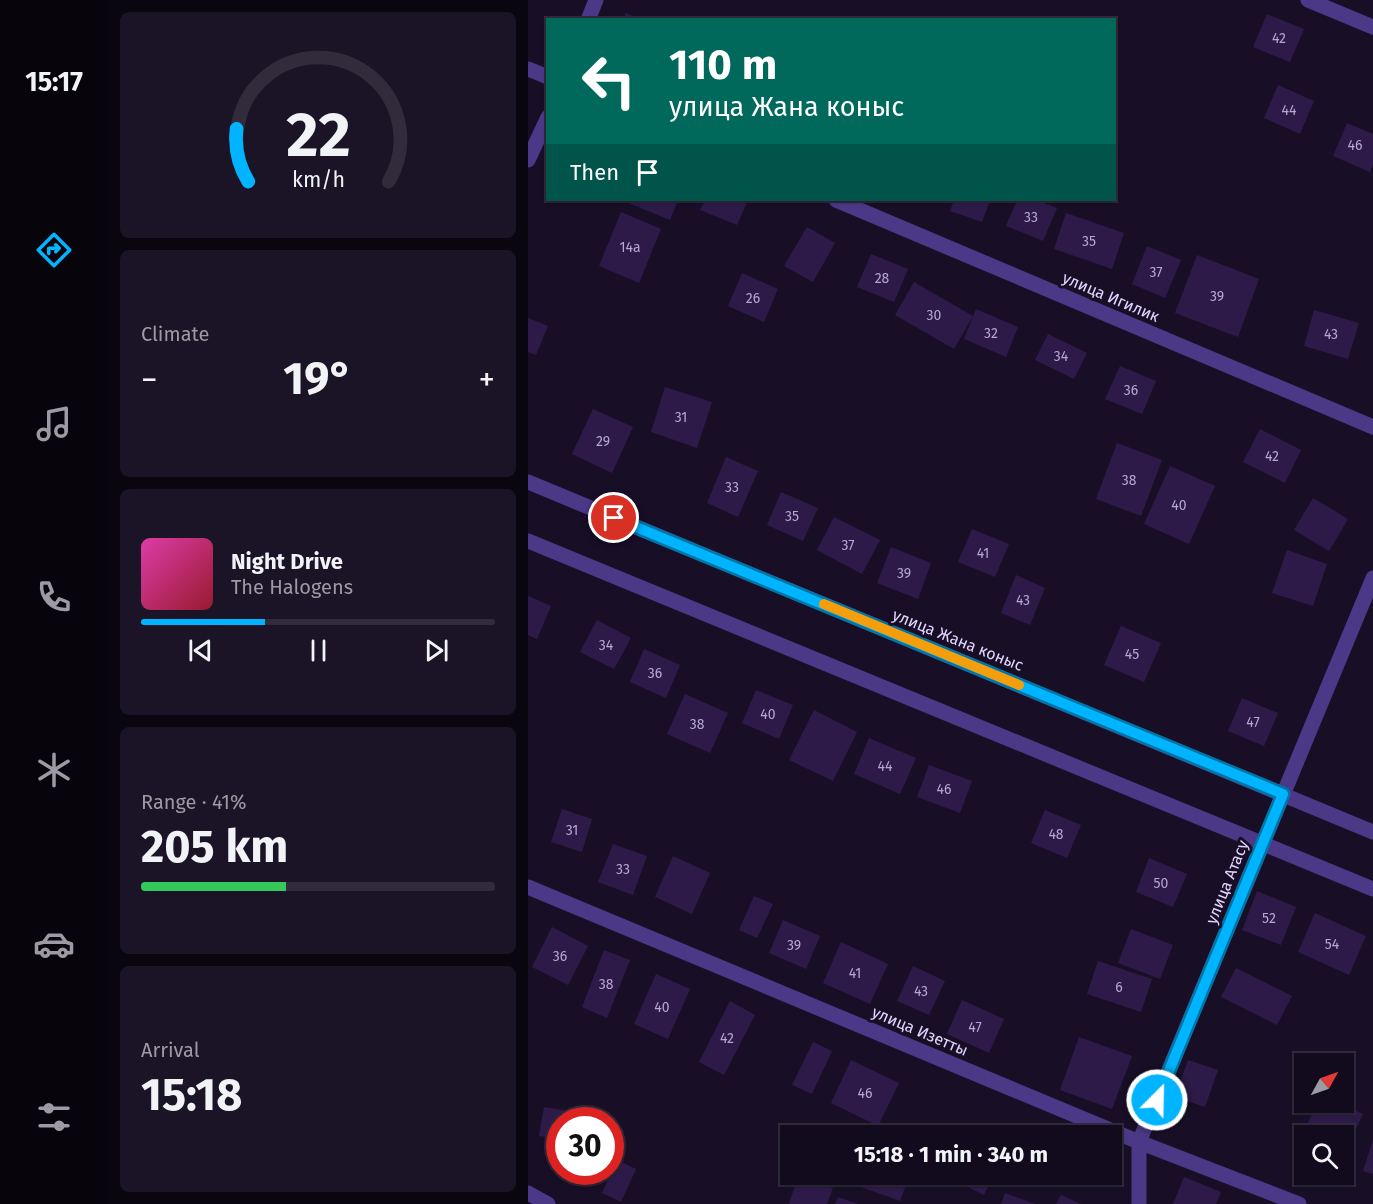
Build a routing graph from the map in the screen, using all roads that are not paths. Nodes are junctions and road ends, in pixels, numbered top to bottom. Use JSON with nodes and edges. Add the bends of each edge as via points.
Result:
{"nodes":[{"id":1,"x":596,"y":0,"type":"edge"},
{"id":2,"x":1308,"y":0,"type":"edge"},
{"id":3,"x":589,"y":18,"type":"edge"},
{"id":4,"x":1373,"y":27,"type":"edge"},
{"id":5,"x":528,"y":69,"type":"edge"},
{"id":6,"x":546,"y":76,"type":"edge"},
{"id":7,"x":546,"y":121,"type":"edge"},
{"id":8,"x":528,"y":160,"type":"edge"},
{"id":9,"x":838,"y":201,"type":"edge"},
{"id":10,"x":1373,"y":427,"type":"edge"},
{"id":11,"x":528,"y":482,"type":"edge"},
{"id":12,"x":528,"y":541,"type":"edge"},
{"id":13,"x":1373,"y":578,"type":"edge"},
{"id":14,"x":1283,"y":794,"type":"junction"},
{"id":15,"x":1373,"y":832,"type":"edge"},
{"id":16,"x":1263,"y":843,"type":"junction"},
{"id":17,"x":528,"y":887,"type":"edge"},
{"id":18,"x":1373,"y":889,"type":"edge"},
{"id":19,"x":1139,"y":1142,"type":"junction"},
{"id":20,"x":528,"y":1193,"type":"edge"},
{"id":21,"x":548,"y":1204,"type":"edge"},
{"id":22,"x":1139,"y":1204,"type":"edge"},
{"id":23,"x":1299,"y":1204,"type":"edge"}],
"edges":[{"from":1,"to":3,"type":"street"},
{"from":2,"to":4,"type":"street"},
{"from":5,"to":6,"type":"street"},
{"from":7,"to":8,"type":"street"},
{"from":9,"to":10,"type":"street","name":"улица Игилик"},
{"from":11,"to":14,"type":"street","name":"улица Жана коныс"},
{"from":12,"to":16,"type":"street"},
{"from":13,"to":14,"type":"street","name":"улица Атасу"},
{"from":14,"to":15,"type":"street","name":"улица Жана коныс"},
{"from":14,"to":16,"type":"street","name":"улица Атасу"},
{"from":16,"to":18,"type":"street"},
{"from":16,"to":19,"type":"street","name":"улица Атасу"},
{"from":17,"to":19,"type":"street","name":"улица Изетты"},
{"from":19,"to":22,"type":"street","name":"улица Атасу"},
{"from":19,"to":23,"type":"street","name":"улица Изетты"},
{"from":20,"to":21,"type":"street"}]}
